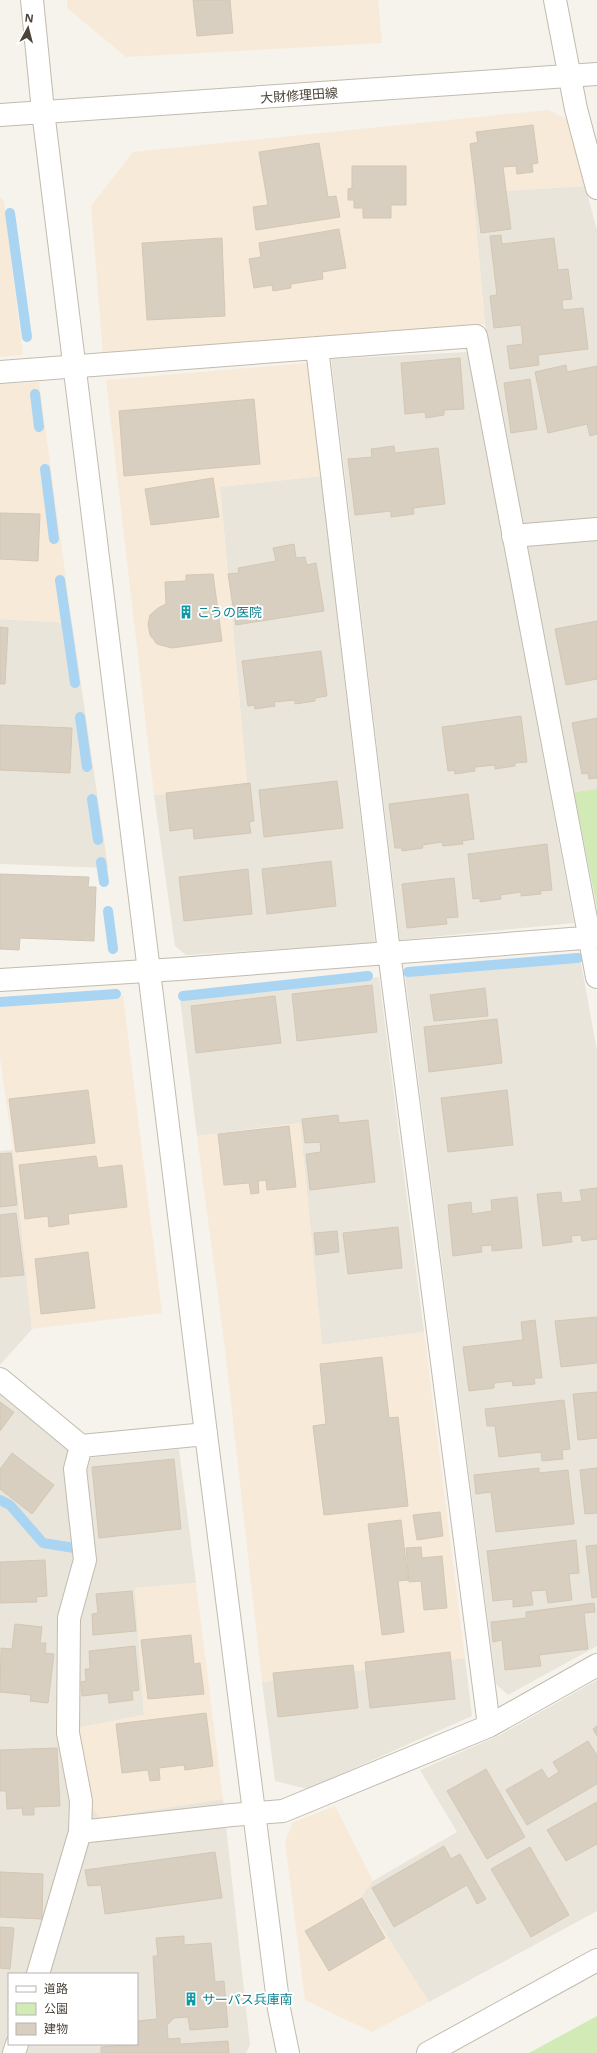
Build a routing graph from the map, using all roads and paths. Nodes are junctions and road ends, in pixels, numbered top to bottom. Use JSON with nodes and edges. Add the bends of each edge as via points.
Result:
{"nodes":[{"id":1,"x":32,"y":0,"type":"edge"},
{"id":2,"x":555,"y":0,"type":"edge"},
{"id":3,"x":597,"y":74,"type":"edge"},
{"id":4,"x":570,"y":78,"type":"junction"},
{"id":5,"x":43,"y":112,"type":"junction"},
{"id":6,"x":0,"y":115,"type":"edge"},
{"id":7,"x":597,"y":188,"type":"edge"},
{"id":8,"x":317,"y":348,"type":"junction"},
{"id":9,"x":75,"y":366,"type":"junction"},
{"id":10,"x":0,"y":372,"type":"edge"},
{"id":11,"x":597,"y":528,"type":"edge"},
{"id":12,"x":513,"y":536,"type":"junction"},
{"id":13,"x":593,"y":937,"type":"edge"},
{"id":14,"x":389,"y":952,"type":"junction"},
{"id":15,"x":150,"y":971,"type":"junction"},
{"id":16,"x":597,"y":977,"type":"edge"},
{"id":17,"x":0,"y":980,"type":"edge"},
{"id":18,"x":0,"y":1379,"type":"edge"},
{"id":19,"x":206,"y":1434,"type":"junction"},
{"id":20,"x":81,"y":1446,"type":"junction"},
{"id":21,"x":597,"y":1665,"type":"edge"},
{"id":22,"x":489,"y":1726,"type":"junction"},
{"id":23,"x":254,"y":1814,"type":"junction"},
{"id":24,"x":80,"y":1832,"type":"junction"},
{"id":25,"x":597,"y":1960,"type":"edge"},
{"id":26,"x":38,"y":1973,"type":"edge"},
{"id":27,"x":288,"y":2053,"type":"edge"},
{"id":28,"x":428,"y":2053,"type":"edge"}],
"edges":[{"from":1,"to":5,"type":"street"},
{"from":2,"to":4,"type":"street"},
{"from":3,"to":4,"type":"street","name":"大財修理田線"},
{"from":4,"to":5,"type":"street","name":"大財修理田線"},
{"from":4,"to":7,"type":"street"},
{"from":5,"to":6,"type":"street","name":"大財修理田線"},
{"from":5,"to":9,"type":"street"},
{"from":8,"to":9,"type":"street"},
{"from":8,"to":12,"type":"street","via":[[476,336]]},
{"from":8,"to":14,"type":"street"},
{"from":9,"to":10,"type":"street"},
{"from":9,"to":15,"type":"street"},
{"from":11,"to":12,"type":"street"},
{"from":12,"to":13,"type":"street"},
{"from":13,"to":14,"type":"street"},
{"from":13,"to":16,"type":"street"},
{"from":14,"to":15,"type":"street"},
{"from":14,"to":22,"type":"street"},
{"from":15,"to":17,"type":"street"},
{"from":15,"to":19,"type":"street"},
{"from":18,"to":20,"type":"street"},
{"from":19,"to":20,"type":"street"},
{"from":19,"to":23,"type":"street"},
{"from":20,"to":24,"type":"street","via":[[75,1469],[85,1560],[69,1618],[68,1733],[81,1801]]},
{"from":21,"to":22,"type":"street"},
{"from":22,"to":23,"type":"street","via":[[283,1811]]},
{"from":23,"to":24,"type":"street"},
{"from":23,"to":27,"type":"street","via":[[279,2009]]},
{"from":24,"to":26,"type":"street"},
{"from":25,"to":28,"type":"street"}]}
